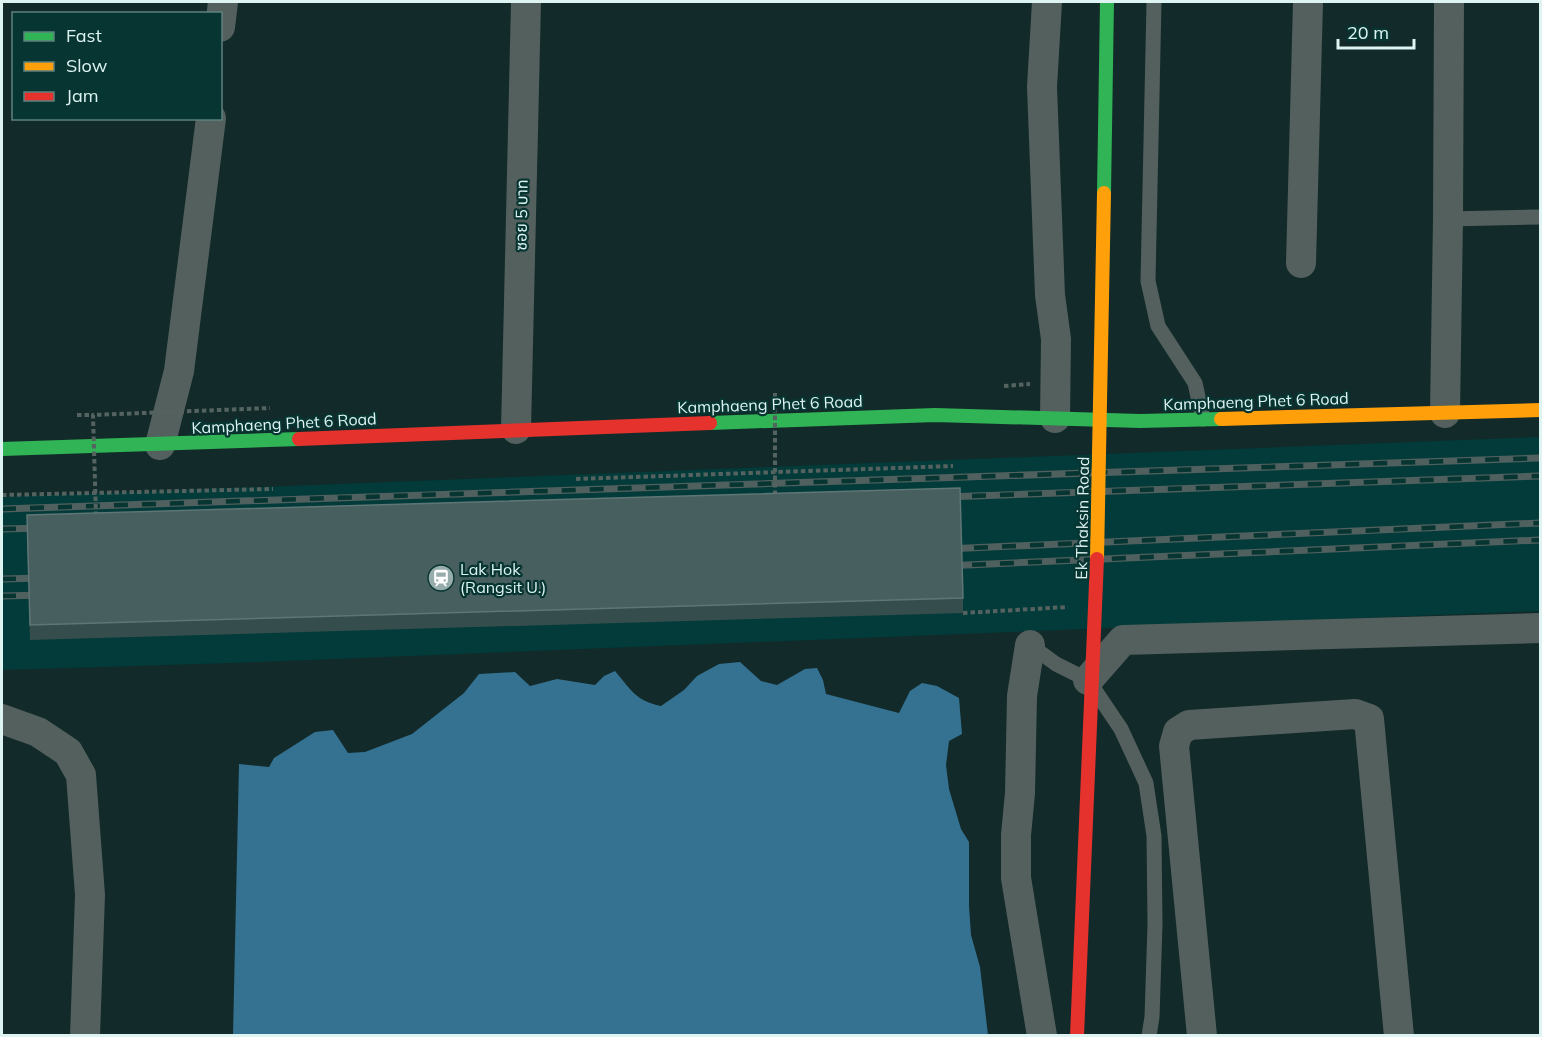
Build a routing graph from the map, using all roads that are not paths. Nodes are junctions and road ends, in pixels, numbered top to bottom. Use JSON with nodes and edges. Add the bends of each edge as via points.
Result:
{"nodes":[{"id":1,"x":526,"y":2,"type":"edge"},
{"id":2,"x":1047,"y":2,"type":"edge"},
{"id":3,"x":1107,"y":2,"type":"edge"},
{"id":4,"x":1154,"y":2,"type":"edge"},
{"id":5,"x":1308,"y":2,"type":"edge"},
{"id":6,"x":1449,"y":2,"type":"edge"},
{"id":7,"x":211,"y":120,"type":"edge"},
{"id":8,"x":1540,"y":218,"type":"edge"},
{"id":9,"x":1448,"y":219,"type":"junction"},
{"id":10,"x":1301,"y":263,"type":"dead end"},
{"id":11,"x":1540,"y":410,"type":"edge"},
{"id":12,"x":1445,"y":413,"type":"junction"},
{"id":13,"x":1055,"y":418,"type":"junction"},
{"id":14,"x":1203,"y":419,"type":"junction"},
{"id":15,"x":516,"y":429,"type":"junction"},
{"id":16,"x":160,"y":445,"type":"junction"},
{"id":17,"x":2,"y":449,"type":"edge"},
{"id":18,"x":1540,"y":628,"type":"edge"},
{"id":19,"x":1029,"y":645,"type":"joint"},
{"id":20,"x":1088,"y":680,"type":"junction"},
{"id":21,"x":2,"y":719,"type":"edge"},
{"id":22,"x":85,"y":1035,"type":"edge"},
{"id":23,"x":1042,"y":1035,"type":"edge"},
{"id":24,"x":1077,"y":1035,"type":"edge"},
{"id":25,"x":1149,"y":1035,"type":"edge"},
{"id":26,"x":1202,"y":1035,"type":"edge"},
{"id":27,"x":1399,"y":1035,"type":"edge"}],
"edges":[{"from":1,"to":15,"type":"street","name":"ซอย 5 บาท"},
{"from":2,"to":13,"type":"street","via":[[1042,87],[1050,295],[1056,339]]},
{"from":3,"to":24,"type":"main road","name":"Ek Thaksin Road","bridge":true,"via":[[1096,605]]},
{"from":4,"to":14,"type":"lane","via":[[1148,281],[1158,326],[1195,383]]},
{"from":5,"to":10,"type":"street"},
{"from":6,"to":9,"type":"street"},
{"from":7,"to":16,"type":"street","via":[[179,371]]},
{"from":8,"to":9,"type":"lane"},
{"from":9,"to":12,"type":"street"},
{"from":11,"to":12,"type":"main road","name":"Kamphaeng Phet 6 Road"},
{"from":12,"to":14,"type":"main road","name":"Kamphaeng Phet 6 Road"},
{"from":13,"to":14,"type":"main road","name":"Kamphaeng Phet 6 Road"},
{"from":13,"to":15,"type":"main road","name":"Kamphaeng Phet 6 Road","via":[[935,415]]},
{"from":15,"to":16,"type":"main road","name":"Kamphaeng Phet 6 Road"},
{"from":16,"to":17,"type":"main road","name":"Kamphaeng Phet 6 Road"},
{"from":18,"to":20,"type":"street","via":[[1123,640]]},
{"from":19,"to":20,"type":"lane"},
{"from":19,"to":23,"type":"street","via":[[1022,696],[1016,878]]},
{"from":20,"to":25,"type":"lane","via":[[1121,729],[1146,783],[1154,836],[1155,924]]},
{"from":21,"to":22,"type":"street","via":[[38,732],[68,752],[81,775],[90,895]]},
{"from":26,"to":27,"type":"street","via":[[1174,746],[1178,732],[1189,725],[1354,714],[1369,719]]}]}
